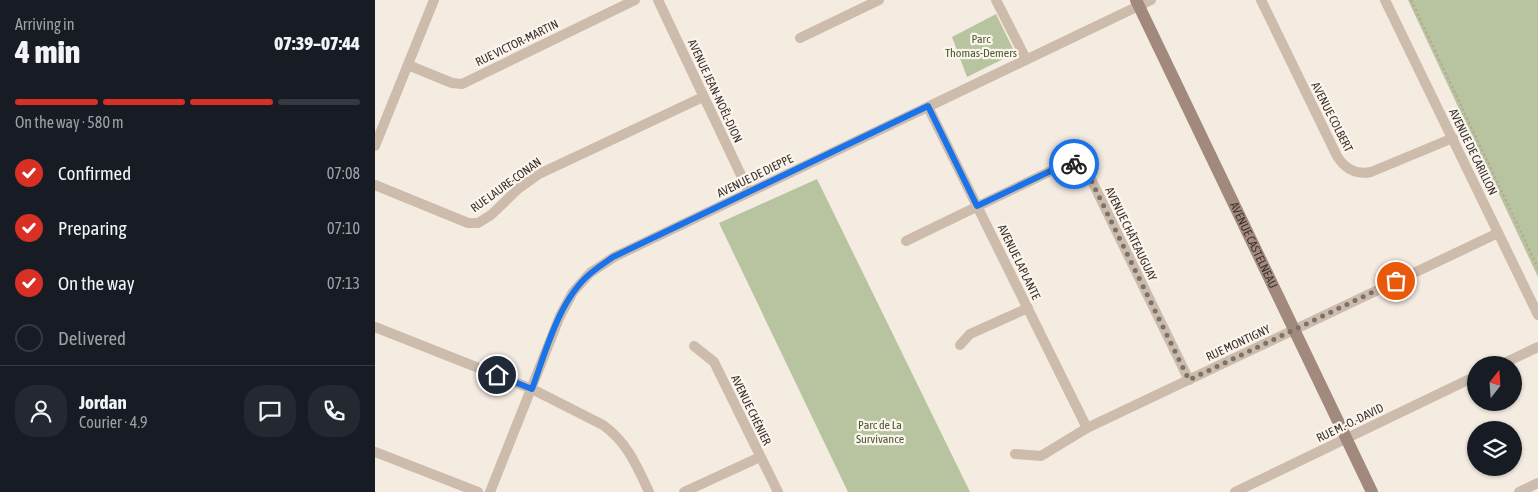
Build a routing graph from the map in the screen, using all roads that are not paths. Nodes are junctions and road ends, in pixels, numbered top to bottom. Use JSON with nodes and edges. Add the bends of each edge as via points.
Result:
{"nodes":[{"id":1,"x":434,"y":0,"type":"edge"},
{"id":2,"x":635,"y":0,"type":"edge"},
{"id":3,"x":658,"y":0,"type":"edge"},
{"id":4,"x":879,"y":0,"type":"edge"},
{"id":5,"x":996,"y":0,"type":"edge"},
{"id":6,"x":1261,"y":0,"type":"edge"},
{"id":7,"x":1385,"y":0,"type":"edge"},
{"id":8,"x":1142,"y":2,"type":"edge"},
{"id":9,"x":799,"y":38,"type":"dead end"},
{"id":10,"x":1027,"y":60,"type":"junction"},
{"id":11,"x":408,"y":65,"type":"junction"},
{"id":12,"x":703,"y":97,"type":"junction"},
{"id":13,"x":928,"y":106,"type":"junction"},
{"id":14,"x":1453,"y":138,"type":"junction"},
{"id":15,"x":375,"y":146,"type":"edge"},
{"id":16,"x":375,"y":184,"type":"edge"},
{"id":17,"x":749,"y":192,"type":"junction"},
{"id":18,"x":977,"y":206,"type":"junction"},
{"id":19,"x":1499,"y":233,"type":"junction"},
{"id":20,"x":906,"y":241,"type":"dead end"},
{"id":21,"x":1028,"y":308,"type":"junction"},
{"id":22,"x":1538,"y":315,"type":"edge"},
{"id":23,"x":375,"y":326,"type":"edge"},
{"id":24,"x":1294,"y":330,"type":"junction"},
{"id":25,"x":960,"y":345,"type":"dead end"},
{"id":26,"x":694,"y":346,"type":"dead end"},
{"id":27,"x":1538,"y":347,"type":"edge"},
{"id":28,"x":1519,"y":356,"type":"edge"},
{"id":29,"x":1189,"y":380,"type":"junction"},
{"id":30,"x":1467,"y":380,"type":"edge"},
{"id":31,"x":532,"y":389,"type":"junction"},
{"id":32,"x":1087,"y":428,"type":"junction"},
{"id":33,"x":1346,"y":438,"type":"junction"},
{"id":34,"x":375,"y":452,"type":"edge"},
{"id":35,"x":1015,"y":454,"type":"dead end"},
{"id":36,"x":760,"y":457,"type":"junction"},
{"id":37,"x":1538,"y":483,"type":"edge"},
{"id":38,"x":478,"y":492,"type":"edge"},
{"id":39,"x":490,"y":492,"type":"edge"},
{"id":40,"x":649,"y":492,"type":"edge"},
{"id":41,"x":684,"y":492,"type":"edge"},
{"id":42,"x":778,"y":492,"type":"edge"},
{"id":43,"x":1235,"y":492,"type":"edge"},
{"id":44,"x":1372,"y":492,"type":"edge"},
{"id":45,"x":1519,"y":492,"type":"edge"}],
"edges":[{"from":1,"to":11,"type":"street"},
{"from":2,"to":11,"type":"street","name":"RUE VICTOR-MARTIN","via":[[462,84]]},
{"from":3,"to":12,"type":"street","name":"AVENUE JEAN-NOËL-DION"},
{"from":4,"to":9,"type":"street"},
{"from":5,"to":10,"type":"street"},
{"from":6,"to":14,"type":"street","name":"AVENUE COLBERT","via":[[1343,166],[1360,174],[1371,172]]},
{"from":7,"to":14,"type":"street","name":"AVENUE DE CARILLON"},
{"from":8,"to":10,"type":"street","name":"AVENUE DE DIEPPE"},
{"from":8,"to":24,"type":"street","name":"AVENUE CASTELNEAU"},
{"from":10,"to":13,"type":"street","name":"AVENUE DE DIEPPE"},
{"from":11,"to":15,"type":"street"},
{"from":12,"to":16,"type":"street","name":"RUE LAURE-CONAN","via":[[539,174],[478,223],[468,223]]},
{"from":12,"to":17,"type":"street","name":"AVENUE JEAN-NOËL-DION"},
{"from":13,"to":17,"type":"street","name":"AVENUE DE DIEPPE"},
{"from":13,"to":18,"type":"street","name":"AVENUE LAPLANTE"},
{"from":14,"to":19,"type":"street","name":"AVENUE DE CARILLON"},
{"from":17,"to":31,"type":"street","name":"AVENUE DE DIEPPE","via":[[613,257],[590,273],[573,292],[559,316]]},
{"from":18,"to":20,"type":"street","name":"AVENUE CHÂTEAUGUAY"},
{"from":18,"to":21,"type":"street","name":"AVENUE LAPLANTE"},
{"from":18,"to":29,"type":"street","name":"AVENUE CHÂTEAUGUAY","via":[[1061,166],[1081,165]]},
{"from":19,"to":22,"type":"street","name":"AVENUE DE CARILLON"},
{"from":19,"to":24,"type":"street","name":"RUE MONTIGNY"},
{"from":21,"to":25,"type":"street","via":[[970,334]]},
{"from":21,"to":32,"type":"street","name":"AVENUE LAPLANTE"},
{"from":23,"to":31,"type":"street"},
{"from":24,"to":29,"type":"street","name":"RUE MONTIGNY"},
{"from":24,"to":33,"type":"street","name":"AVENUE CASTELNEAU"},
{"from":26,"to":36,"type":"street","name":"AVENUE CHÉNIER","via":[[714,362]]},
{"from":27,"to":28,"type":"street"},
{"from":29,"to":32,"type":"street","name":"RUE MONTIGNY"},
{"from":30,"to":33,"type":"street","name":"RUE M.-O.-DAVID"},
{"from":31,"to":39,"type":"street","name":"AVENUE DE DIEPPE"},
{"from":31,"to":40,"type":"street","via":[[614,433],[629,450]]},
{"from":32,"to":35,"type":"street","name":"RUE MONTIGNY","via":[[1041,456]]},
{"from":33,"to":43,"type":"street","name":"RUE M.-O.-DAVID"},
{"from":33,"to":44,"type":"street","name":"AVENUE CASTELNEAU"},
{"from":34,"to":38,"type":"street"},
{"from":36,"to":41,"type":"street"},
{"from":36,"to":42,"type":"street","name":"AVENUE CHÉNIER"},
{"from":37,"to":45,"type":"street"}]}
